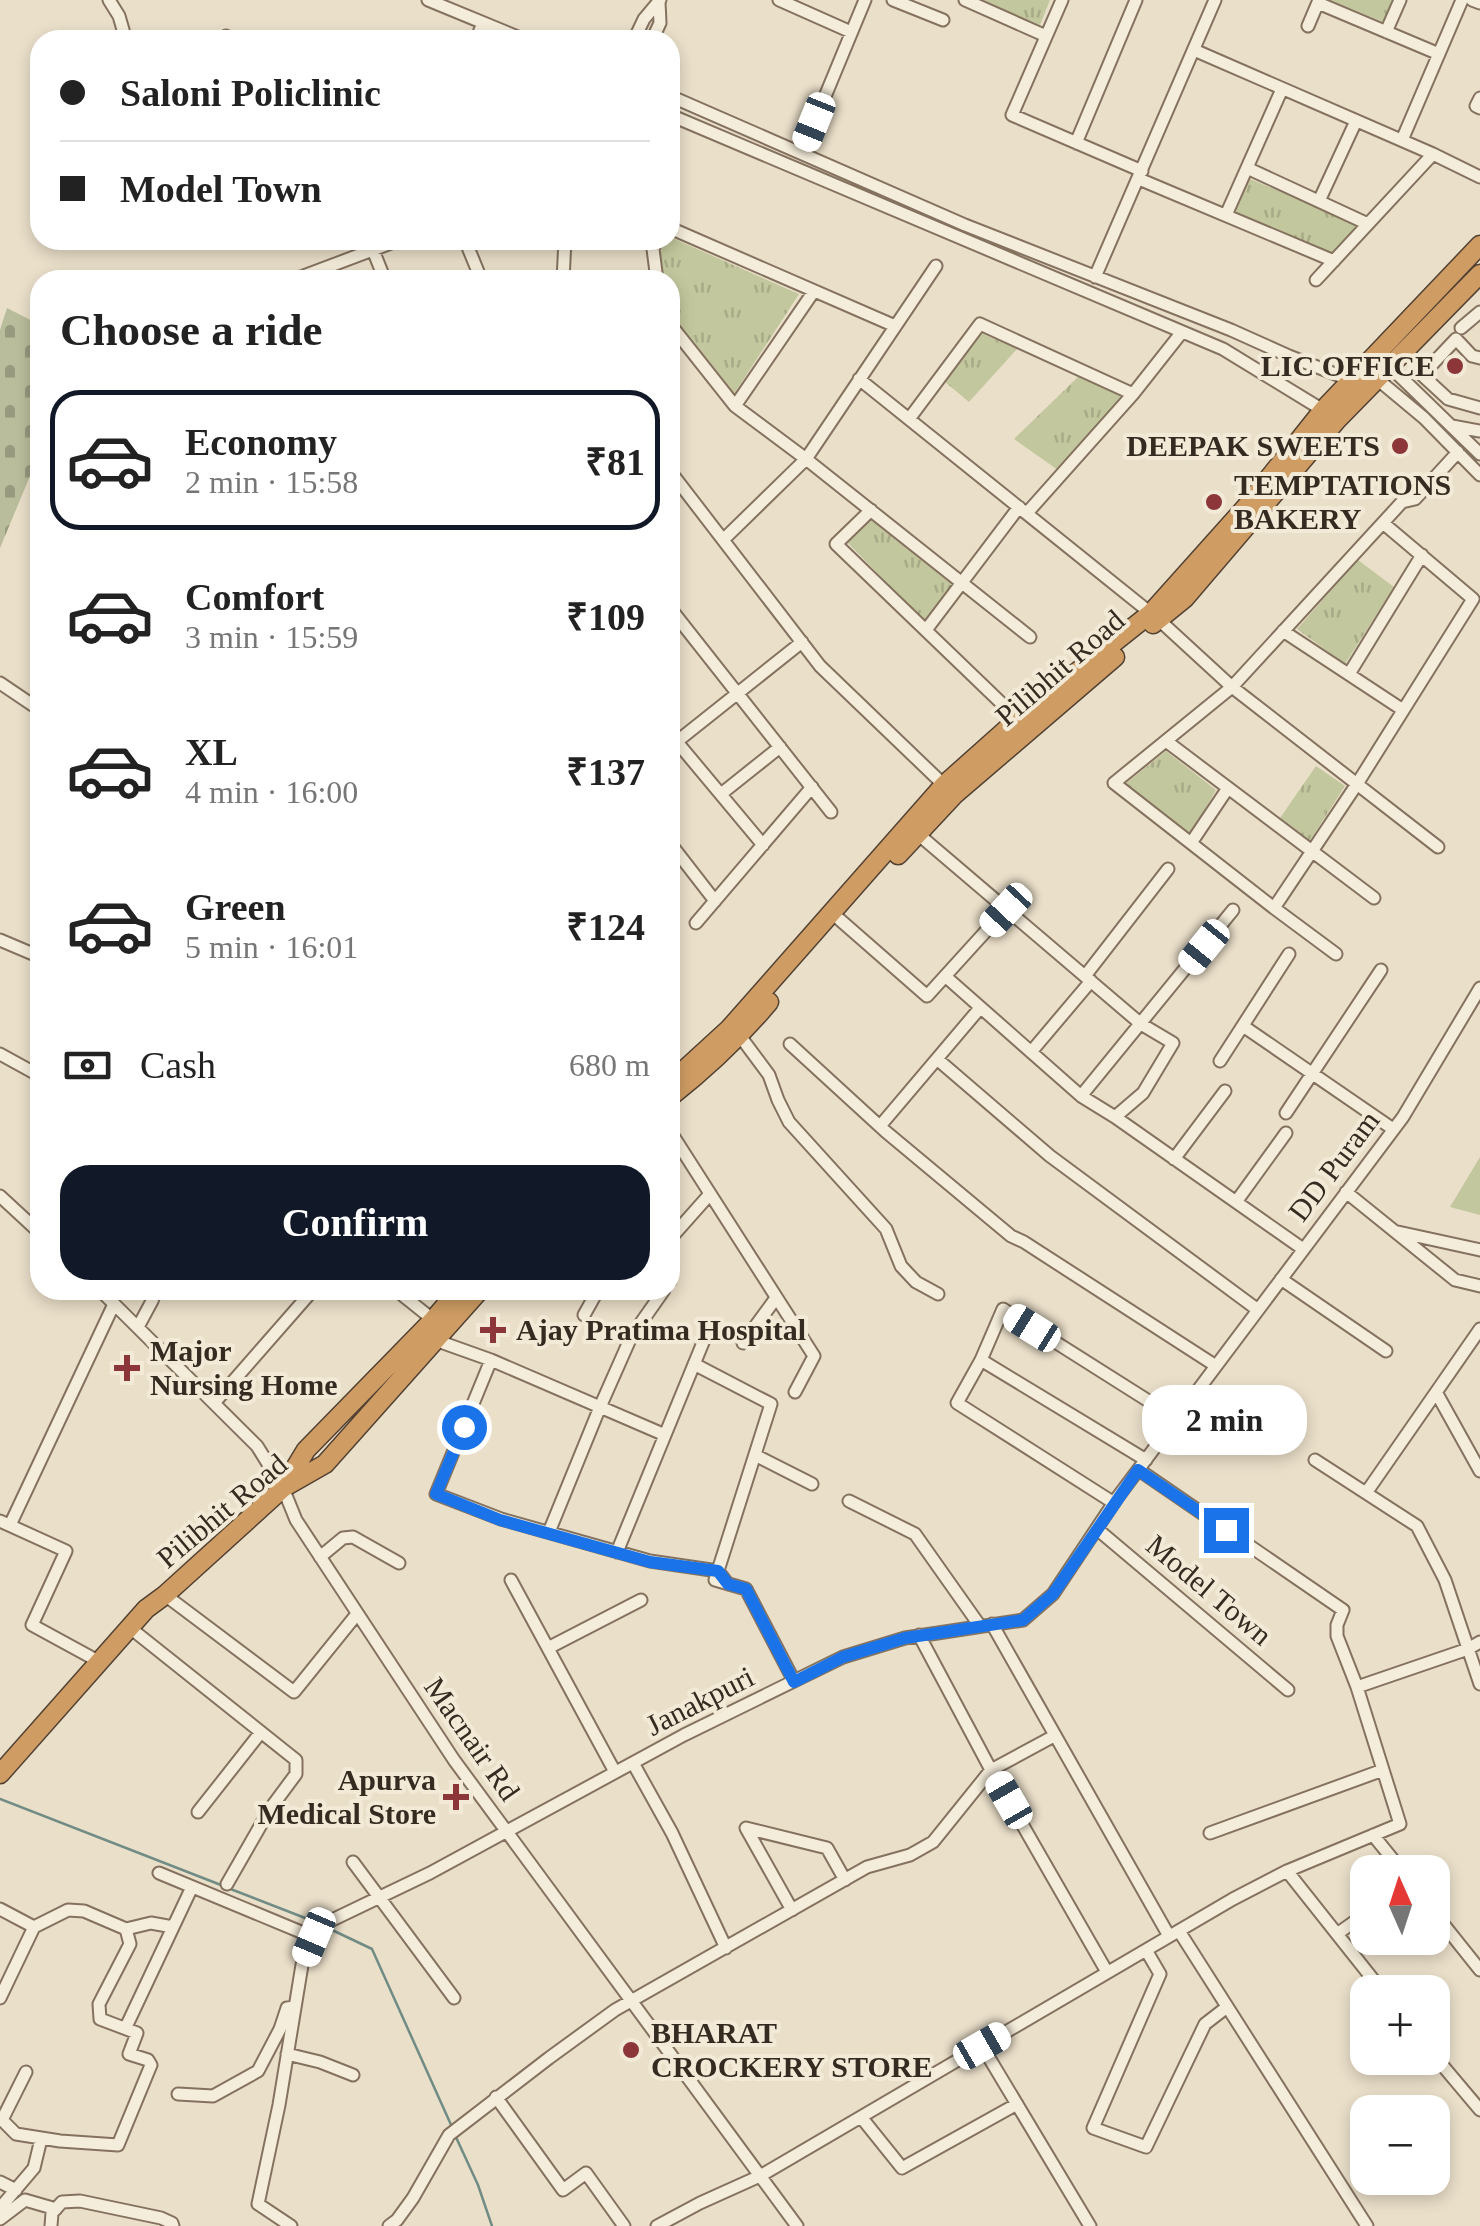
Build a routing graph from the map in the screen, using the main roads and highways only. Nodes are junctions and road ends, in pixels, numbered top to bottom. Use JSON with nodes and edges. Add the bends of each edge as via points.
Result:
{"nodes":[{"id":1,"x":1480,"y":245,"type":"edge"},
{"id":2,"x":1480,"y":274,"type":"edge"},
{"id":3,"x":1371,"y":373,"type":"junction"},
{"id":4,"x":950,"y":790,"type":"junction"},
{"id":5,"x":680,"y":1074,"type":"edge"},
{"id":6,"x":680,"y":1089,"type":"edge"},
{"id":7,"x":454,"y":1300,"type":"edge"},
{"id":8,"x":470,"y":1300,"type":"edge"},
{"id":9,"x":438,"y":1330,"type":"junction"},
{"id":10,"x":0,"y":1774,"type":"edge"}],
"edges":[{"from":1,"to":3,"type":"highway"},
{"from":2,"to":3,"type":"highway","name":"Pilibhit Road"},
{"from":3,"to":4,"type":"highway","name":"Pilibhit Road","via":[[1186,598],[1155,616]]},
{"from":4,"to":5,"type":"highway"},
{"from":4,"to":6,"type":"highway","name":"Pilibhit Road","via":[[740,1036]]},
{"from":7,"to":9,"type":"highway"},
{"from":8,"to":9,"type":"highway"},
{"from":9,"to":10,"type":"highway","name":"Pilibhit Road","via":[[306,1450],[282,1488],[146,1609]]}]}
